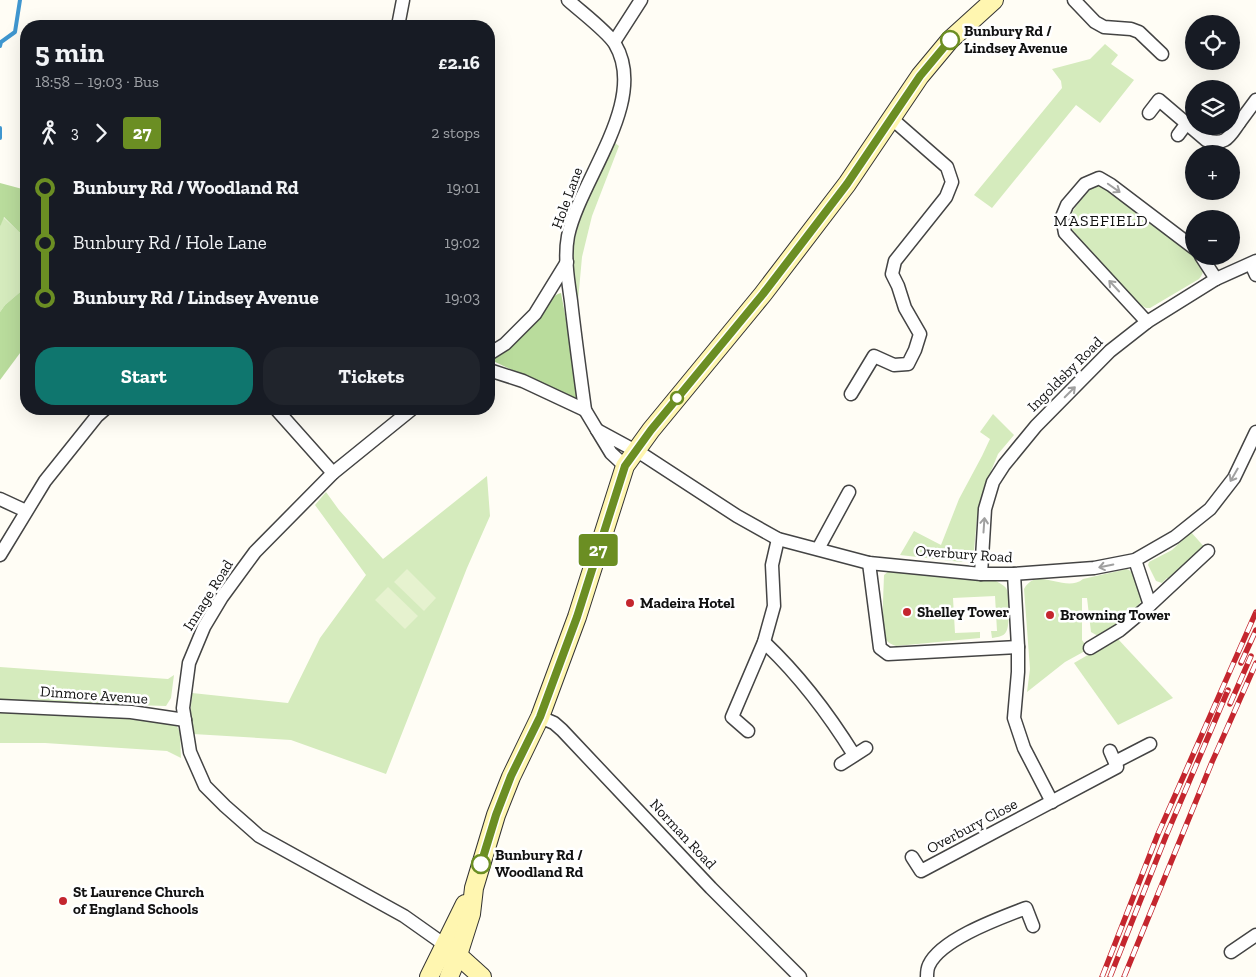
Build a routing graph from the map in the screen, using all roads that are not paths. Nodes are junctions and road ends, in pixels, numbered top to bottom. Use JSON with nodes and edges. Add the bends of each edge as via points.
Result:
{"nodes":[{"id":1,"x":403,"y":0,"type":"edge"},
{"id":2,"x":568,"y":0,"type":"edge"},
{"id":3,"x":641,"y":0,"type":"edge"},
{"id":4,"x":994,"y":0,"type":"edge"},
{"id":5,"x":1074,"y":0,"type":"edge"},
{"id":6,"x":399,"y":20,"type":"edge"},
{"id":7,"x":614,"y":42,"type":"junction"},
{"id":8,"x":1162,"y":54,"type":"dead end"},
{"id":9,"x":1256,"y":100,"type":"edge"},
{"id":10,"x":1149,"y":112,"type":"dead end"},
{"id":11,"x":1240,"y":114,"type":"edge"},
{"id":12,"x":891,"y":118,"type":"junction"},
{"id":13,"x":1185,"y":121,"type":"edge"},
{"id":14,"x":1185,"y":126,"type":"edge"},
{"id":15,"x":1178,"y":135,"type":"dead end"},
{"id":16,"x":1200,"y":135,"type":"edge"},
{"id":17,"x":1229,"y":135,"type":"edge"},
{"id":18,"x":1185,"y":241,"type":"edge"},
{"id":19,"x":567,"y":262,"type":"junction"},
{"id":20,"x":1207,"y":265,"type":"edge"},
{"id":21,"x":1254,"y":267,"type":"edge"},
{"id":22,"x":1216,"y":279,"type":"junction"},
{"id":23,"x":1147,"y":322,"type":"junction"},
{"id":24,"x":495,"y":350,"type":"edge"},
{"id":25,"x":495,"y":372,"type":"edge"},
{"id":26,"x":851,"y":394,"type":"dead end"},
{"id":27,"x":585,"y":410,"type":"junction"},
{"id":28,"x":98,"y":415,"type":"edge"},
{"id":29,"x":281,"y":415,"type":"edge"},
{"id":30,"x":405,"y":415,"type":"edge"},
{"id":31,"x":597,"y":430,"type":"junction"},
{"id":32,"x":1256,"y":432,"type":"edge"},
{"id":33,"x":636,"y":451,"type":"junction"},
{"id":34,"x":625,"y":466,"type":"junction"},
{"id":35,"x":333,"y":473,"type":"junction"},
{"id":36,"x":849,"y":492,"type":"dead end"},
{"id":37,"x":0,"y":499,"type":"edge"},
{"id":38,"x":26,"y":511,"type":"junction"},
{"id":39,"x":778,"y":538,"type":"junction"},
{"id":40,"x":818,"y":548,"type":"junction"},
{"id":41,"x":1208,"y":551,"type":"dead end"},
{"id":42,"x":0,"y":555,"type":"edge"},
{"id":43,"x":1135,"y":560,"type":"junction"},
{"id":44,"x":869,"y":563,"type":"junction"},
{"id":45,"x":980,"y":574,"type":"junction"},
{"id":46,"x":1014,"y":574,"type":"junction"},
{"id":47,"x":1150,"y":605,"type":"junction"},
{"id":48,"x":764,"y":642,"type":"junction"},
{"id":49,"x":1018,"y":647,"type":"junction"},
{"id":50,"x":1090,"y":648,"type":"dead end"},
{"id":51,"x":0,"y":706,"type":"edge"},
{"id":52,"x":540,"y":717,"type":"junction"},
{"id":53,"x":185,"y":720,"type":"junction"},
{"id":54,"x":748,"y":731,"type":"dead end"},
{"id":55,"x":1150,"y":744,"type":"dead end"},
{"id":56,"x":866,"y":748,"type":"dead end"},
{"id":57,"x":854,"y":755,"type":"junction"},
{"id":58,"x":841,"y":764,"type":"dead end"},
{"id":59,"x":1052,"y":802,"type":"junction"},
{"id":60,"x":912,"y":857,"type":"dead end"},
{"id":61,"x":1033,"y":926,"type":"dead end"},
{"id":62,"x":1256,"y":935,"type":"edge"},
{"id":63,"x":452,"y":950,"type":"junction"},
{"id":64,"x":1231,"y":952,"type":"dead end"},
{"id":65,"x":429,"y":977,"type":"edge"},
{"id":66,"x":449,"y":977,"type":"edge"},
{"id":67,"x":482,"y":977,"type":"edge"},
{"id":68,"x":800,"y":977,"type":"edge"},
{"id":69,"x":927,"y":977,"type":"edge"}],
"edges":[{"from":1,"to":6,"type":"street"},
{"from":2,"to":7,"type":"street","name":"Hole Lane"},
{"from":3,"to":7,"type":"street"},
{"from":4,"to":12,"type":"main road","via":[[950,40]]},
{"from":5,"to":8,"type":"street","via":[[1095,22],[1104,27],[1139,32]]},
{"from":7,"to":19,"type":"street","name":"Hole Lane","via":[[625,80],[621,110],[568,236]]},
{"from":9,"to":11,"type":"street"},
{"from":10,"to":13,"type":"street","via":[[1160,100]]},
{"from":12,"to":26,"type":"street","via":[[947,167],[952,182],[946,197],[895,261],[892,274],[904,308],[920,334],[915,350],[908,364],[894,365],[874,356]]},
{"from":12,"to":33,"type":"main road","via":[[847,184],[769,286]]},
{"from":14,"to":15,"type":"street"},
{"from":16,"to":17,"type":"street","via":[[1215,143],[1223,142]]},
{"from":23,"to":18,"type":"street","one_way":true,"via":[[1065,233],[1062,217],[1067,205],[1085,184],[1099,178]]},
{"from":19,"to":24,"type":"street","via":[[535,314]]},
{"from":19,"to":27,"type":"street","name":"Hole Lane"},
{"from":20,"to":22,"type":"street"},
{"from":21,"to":22,"type":"street","name":"Ingoldsby Road"},
{"from":22,"to":23,"type":"street","name":"Ingoldsby Road"},
{"from":45,"to":23,"type":"street","name":"Ingoldsby Road","one_way":true,"via":[[985,509],[993,482],[1004,465],[1036,426],[1110,351]]},
{"from":25,"to":27,"type":"street","via":[[523,381]]},
{"from":27,"to":31,"type":"street","name":"Hole Lane"},
{"from":28,"to":38,"type":"street","via":[[45,481]]},
{"from":29,"to":35,"type":"street"},
{"from":30,"to":35,"type":"street","name":"Innage Road"},
{"from":31,"to":33,"type":"street"},
{"from":31,"to":34,"type":"street","name":"Hole Lane","via":[[611,453]]},
{"from":32,"to":43,"type":"street","name":"Overbury Road","one_way":true,"via":[[1234,478],[1210,509],[1175,537]]},
{"from":33,"to":34,"type":"main road"},
{"from":33,"to":39,"type":"street","name":"Overbury Road","via":[[737,516]]},
{"from":34,"to":52,"type":"main road","via":[[577,617]]},
{"from":35,"to":53,"type":"street","name":"Innage Road","via":[[256,552],[204,627],[189,664],[183,708]]},
{"from":36,"to":40,"type":"street"},
{"from":37,"to":38,"type":"street"},
{"from":38,"to":42,"type":"street"},
{"from":39,"to":40,"type":"street","name":"Overbury Road"},
{"from":39,"to":48,"type":"street","via":[[772,565],[774,606]]},
{"from":40,"to":44,"type":"street","name":"Overbury Road"},
{"from":41,"to":47,"type":"street"},
{"from":43,"to":46,"type":"street","name":"Overbury Road","one_way":true,"via":[[1094,568]]},
{"from":43,"to":47,"type":"street"},
{"from":44,"to":45,"type":"street","name":"Overbury Road"},
{"from":44,"to":49,"type":"street","via":[[880,648],[888,654]]},
{"from":45,"to":46,"type":"street","name":"Overbury Road"},
{"from":46,"to":49,"type":"street"},
{"from":47,"to":50,"type":"street","via":[[1120,630]]},
{"from":48,"to":54,"type":"street","via":[[732,717]]},
{"from":48,"to":57,"type":"street","via":[[815,696]]},
{"from":49,"to":59,"type":"street","via":[[1014,718],[1024,748]]},
{"from":51,"to":53,"type":"street","name":"Dinmore Avenue","via":[[131,712]]},
{"from":52,"to":63,"type":"main road","via":[[496,815],[474,888],[471,914]]},
{"from":52,"to":68,"type":"street","name":"Norman Road","via":[[562,730]]},
{"from":53,"to":63,"type":"street","name":"Innage Road","via":[[190,752],[205,786],[252,830],[404,916]]},
{"from":55,"to":59,"type":"street","name":"Overbury Close","via":[[1112,757],[1117,767]]},
{"from":56,"to":57,"type":"street"},
{"from":57,"to":58,"type":"street"},
{"from":59,"to":60,"type":"street","name":"Overbury Close","via":[[921,871]]},
{"from":61,"to":69,"type":"street","via":[[1026,908],[983,925],[935,956],[928,966]]},
{"from":62,"to":64,"type":"street"},
{"from":63,"to":65,"type":"main road"},
{"from":63,"to":66,"type":"main road"},
{"from":63,"to":67,"type":"main road"}]}
